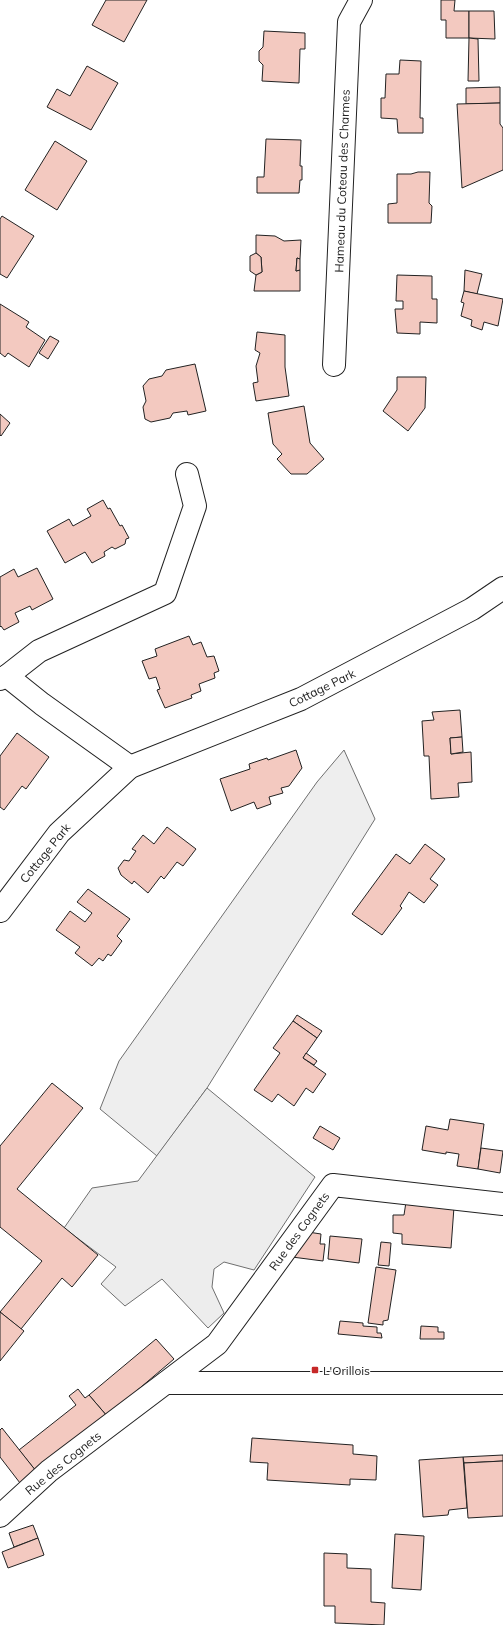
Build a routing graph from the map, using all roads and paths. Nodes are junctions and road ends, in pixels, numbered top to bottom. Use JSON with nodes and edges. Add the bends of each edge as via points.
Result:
{"nodes":[{"id":1,"x":361,"y":0,"type":"edge"},
{"id":2,"x":334,"y":365,"type":"dead end"},
{"id":3,"x":188,"y":474,"type":"dead end"},
{"id":4,"x":503,"y":588,"type":"edge"},
{"id":5,"x":3,"y":677,"type":"edge"},
{"id":6,"x":130,"y":767,"type":"junction"},
{"id":7,"x":0,"y":911,"type":"edge"},
{"id":8,"x":503,"y":1204,"type":"edge"},
{"id":9,"x":166,"y":1383,"type":"junction"},
{"id":10,"x":503,"y":1383,"type":"edge"},
{"id":11,"x":0,"y":1516,"type":"edge"}],
"edges":[{"from":1,"to":2,"type":"street","name":"Hameau du Coteau des Charmes","via":[[349,22]]},
{"from":3,"to":5,"type":"street","via":[[196,506],[164,593],[39,651]]},
{"from":4,"to":6,"type":"street","name":"Cottage Park","via":[[472,609],[301,699]]},
{"from":5,"to":6,"type":"street"},
{"from":6,"to":7,"type":"street","name":"Cottage Park","via":[[59,833]]},
{"from":8,"to":9,"type":"street","name":"Rue des Cognets","via":[[333,1185],[217,1344]]},
{"from":9,"to":10,"type":"street"},
{"from":9,"to":11,"type":"street","name":"Rue des Cognets","via":[[49,1471]]}]}
